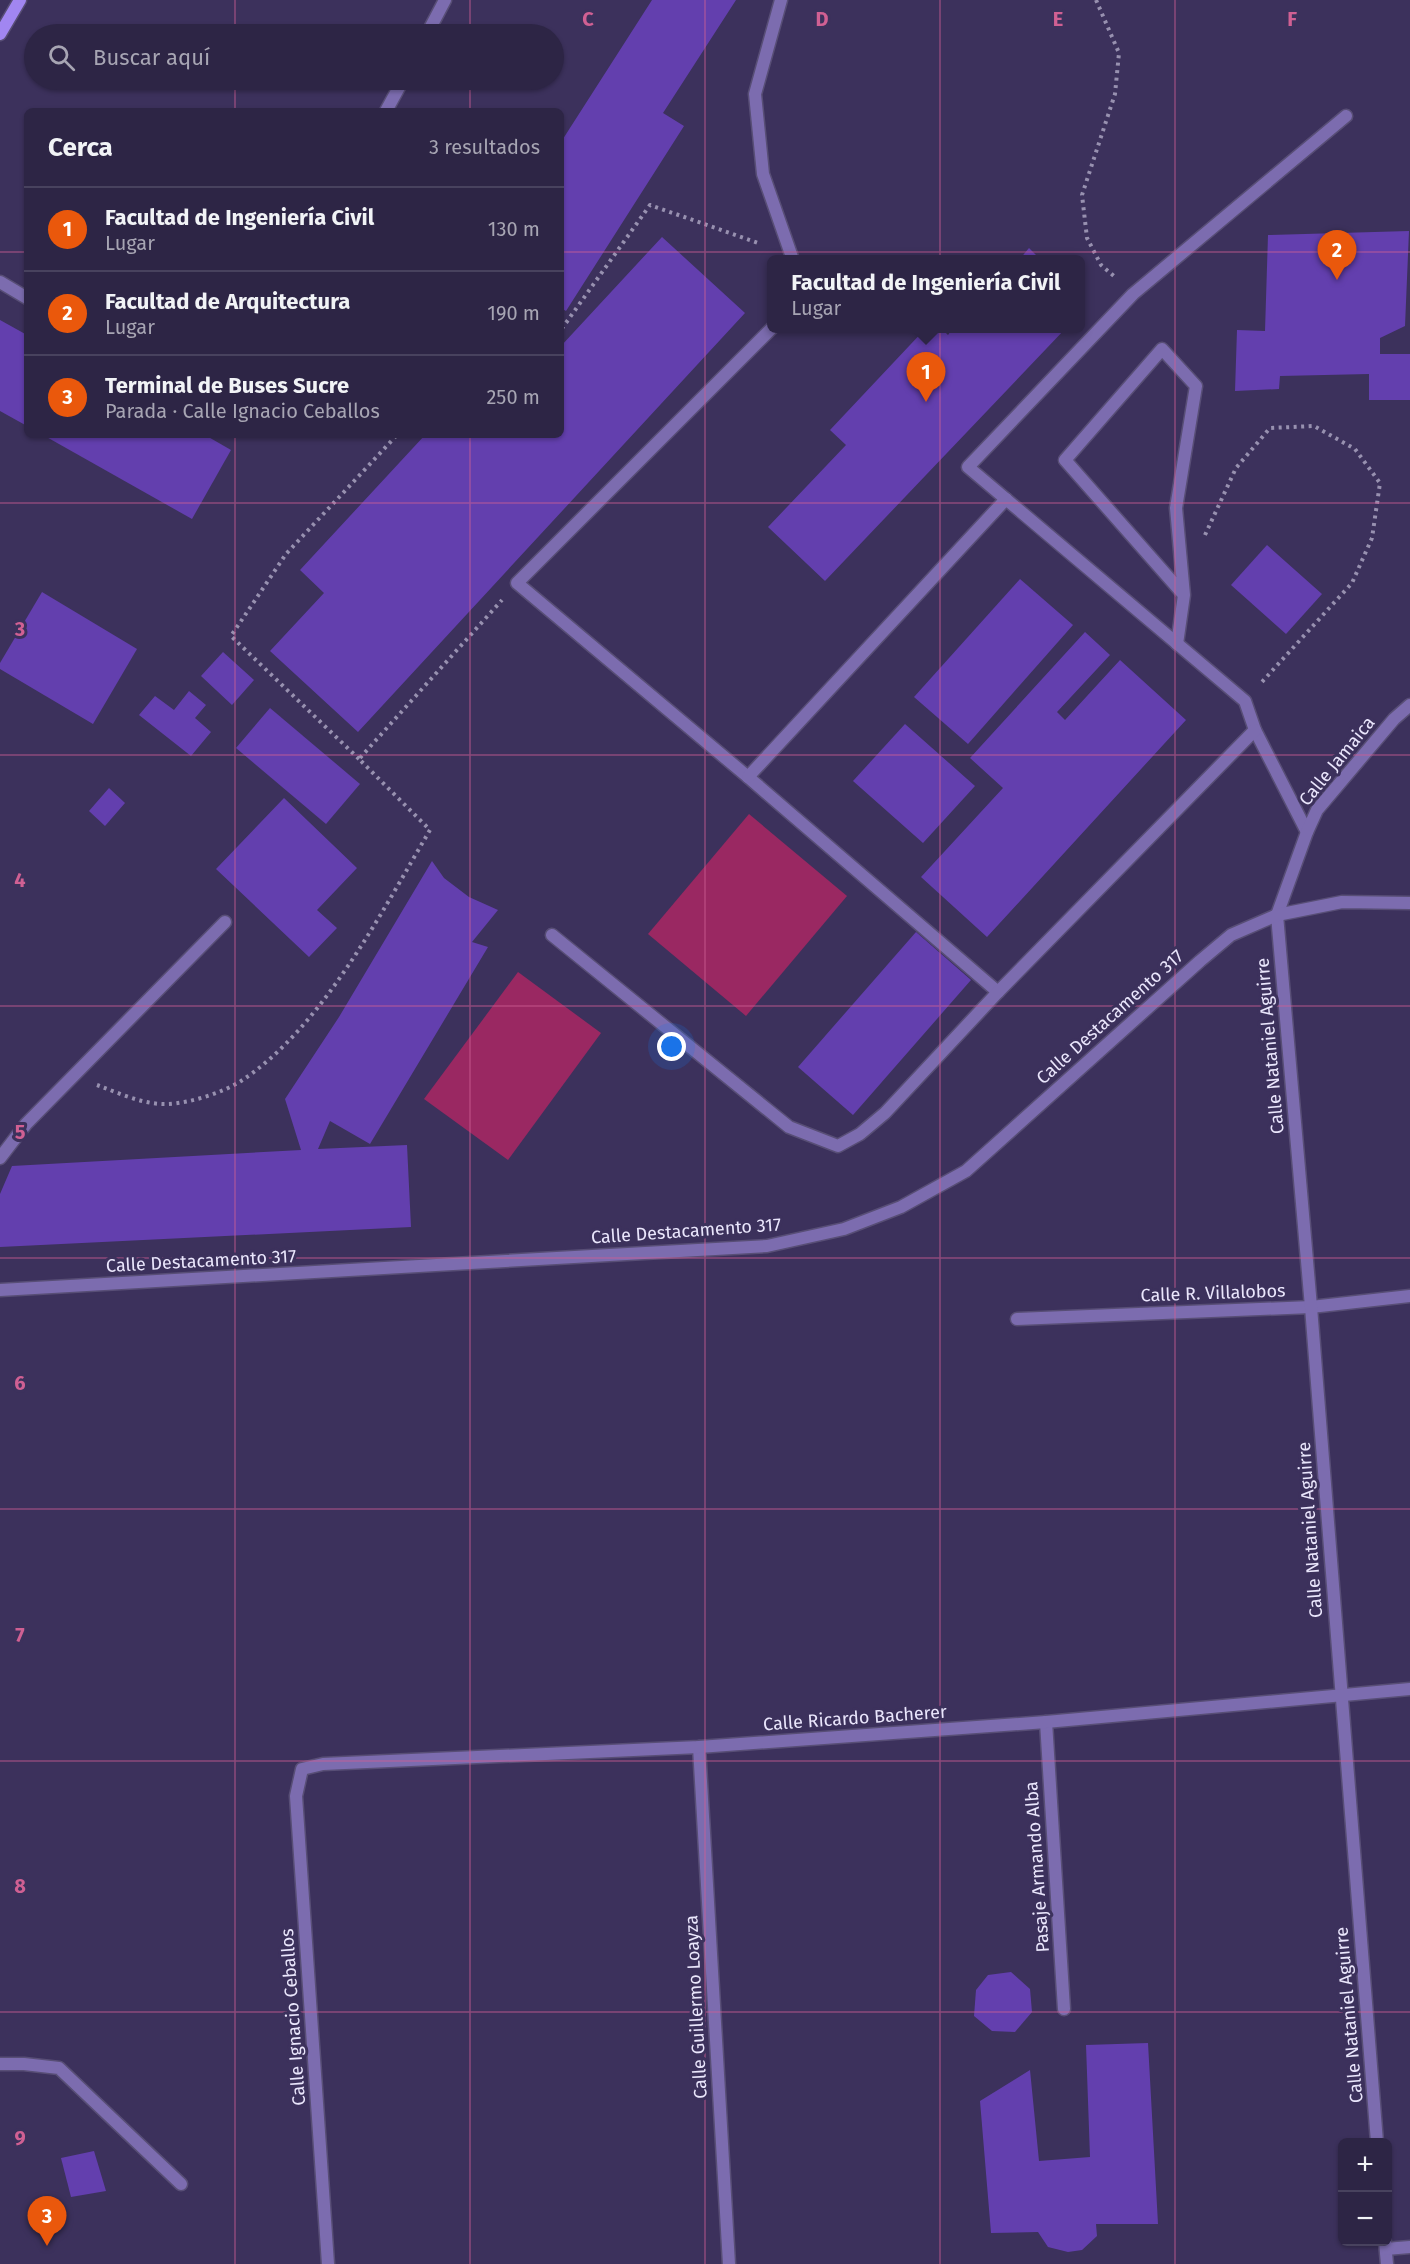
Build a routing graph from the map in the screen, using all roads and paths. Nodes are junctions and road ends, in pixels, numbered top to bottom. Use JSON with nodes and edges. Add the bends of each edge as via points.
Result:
{"nodes":[{"id":1,"x":20,"y":0,"type":"edge"},
{"id":2,"x":445,"y":0,"type":"edge"},
{"id":3,"x":782,"y":0,"type":"edge"},
{"id":4,"x":1096,"y":0,"type":"edge"},
{"id":5,"x":432,"y":24,"type":"edge"},
{"id":6,"x":0,"y":34,"type":"edge"},
{"id":7,"x":398,"y":90,"type":"edge"},
{"id":8,"x":388,"y":108,"type":"edge"},
{"id":9,"x":1346,"y":116,"type":"dead end"},
{"id":10,"x":788,"y":255,"type":"edge"},
{"id":11,"x":792,"y":255,"type":"edge"},
{"id":12,"x":0,"y":282,"type":"edge"},
{"id":13,"x":1133,"y":294,"type":"junction"},
{"id":14,"x":24,"y":296,"type":"edge"},
{"id":15,"x":564,"y":326,"type":"edge"},
{"id":16,"x":767,"y":333,"type":"edge"},
{"id":17,"x":393,"y":438,"type":"edge"},
{"id":18,"x":1006,"y":499,"type":"junction"},
{"id":19,"x":1204,"y":540,"type":"dead end"},
{"id":20,"x":517,"y":583,"type":"junction"},
{"id":21,"x":1184,"y":594,"type":"junction"},
{"id":22,"x":1177,"y":644,"type":"junction"},
{"id":23,"x":1245,"y":701,"type":"junction"},
{"id":24,"x":1410,"y":705,"type":"edge"},
{"id":25,"x":1255,"y":730,"type":"junction"},
{"id":26,"x":359,"y":759,"type":"junction"},
{"id":27,"x":748,"y":777,"type":"junction"},
{"id":28,"x":1307,"y":831,"type":"junction"},
{"id":29,"x":1410,"y":903,"type":"edge"},
{"id":30,"x":1277,"y":915,"type":"junction"},
{"id":31,"x":225,"y":922,"type":"dead end"},
{"id":32,"x":552,"y":936,"type":"dead end"},
{"id":33,"x":998,"y":992,"type":"junction"},
{"id":34,"x":74,"y":1076,"type":"junction"},
{"id":35,"x":0,"y":1158,"type":"edge"},
{"id":36,"x":0,"y":1290,"type":"edge"},
{"id":37,"x":1410,"y":1296,"type":"edge"},
{"id":38,"x":1311,"y":1307,"type":"junction"},
{"id":39,"x":1017,"y":1319,"type":"dead end"},
{"id":40,"x":1410,"y":1689,"type":"edge"},
{"id":41,"x":1341,"y":1695,"type":"junction"},
{"id":42,"x":1046,"y":1722,"type":"junction"},
{"id":43,"x":699,"y":1747,"type":"junction"},
{"id":44,"x":302,"y":1769,"type":"joint"},
{"id":45,"x":1064,"y":2009,"type":"dead end"},
{"id":46,"x":0,"y":2064,"type":"edge"},
{"id":47,"x":1377,"y":2138,"type":"edge"},
{"id":48,"x":181,"y":2184,"type":"dead end"},
{"id":49,"x":1386,"y":2246,"type":"edge"},
{"id":50,"x":1392,"y":2246,"type":"edge"},
{"id":51,"x":1410,"y":2247,"type":"edge"},
{"id":52,"x":328,"y":2264,"type":"edge"},
{"id":53,"x":729,"y":2264,"type":"edge"},
{"id":54,"x":1387,"y":2264,"type":"edge"}],
"edges":[{"from":1,"to":6,"type":"main road"},
{"from":2,"to":5,"type":"street"},
{"from":3,"to":11,"type":"street","via":[[755,94],[763,174]]},
{"from":4,"to":13,"type":"path","via":[[1119,53],[1116,94],[1082,195],[1087,238],[1101,265]]},
{"from":7,"to":8,"type":"street"},
{"from":9,"to":13,"type":"street"},
{"from":10,"to":15,"type":"path","via":[[650,205]]},
{"from":12,"to":14,"type":"street"},
{"from":13,"to":18,"type":"street","via":[[968,467]]},
{"from":16,"to":20,"type":"street"},
{"from":17,"to":26,"type":"path","via":[[286,554],[231,636]]},
{"from":18,"to":22,"type":"street"},
{"from":18,"to":27,"type":"street"},
{"from":19,"to":23,"type":"path","via":[[1236,468],[1270,428],[1314,426],[1354,449],[1380,483],[1372,538],[1353,583]]},
{"from":20,"to":26,"type":"path"},
{"from":20,"to":27,"type":"street"},
{"from":21,"to":21,"type":"street","via":[[1176,508],[1196,386],[1162,349],[1065,460]]},
{"from":21,"to":22,"type":"street"},
{"from":22,"to":23,"type":"street"},
{"from":23,"to":25,"type":"street"},
{"from":24,"to":28,"type":"street","name":"Calle Jamaica","via":[[1317,810]]},
{"from":25,"to":28,"type":"street"},
{"from":25,"to":33,"type":"street"},
{"from":26,"to":34,"type":"path","via":[[430,830],[354,958],[292,1039],[240,1082],[195,1100],[166,1104],[139,1100]]},
{"from":27,"to":33,"type":"street"},
{"from":28,"to":30,"type":"street","name":"Calle Jamaica"},
{"from":29,"to":30,"type":"street","name":"Calle Destacamento 317","via":[[1342,902]]},
{"from":30,"to":36,"type":"street","name":"Calle Destacamento 317","via":[[1231,935],[966,1171],[901,1207],[844,1229],[767,1246]]},
{"from":30,"to":38,"type":"street","name":"Calle Nataniel Aguirre"},
{"from":31,"to":34,"type":"street"},
{"from":32,"to":33,"type":"street","via":[[789,1127],[838,1146],[885,1113]]},
{"from":34,"to":35,"type":"street","via":[[26,1124]]},
{"from":37,"to":38,"type":"street","name":"Calle R. Villalobos"},
{"from":38,"to":39,"type":"street","name":"Calle R. Villalobos"},
{"from":38,"to":41,"type":"street","name":"Calle Nataniel Aguirre"},
{"from":40,"to":41,"type":"street","name":"Calle Ricardo Bacherer"},
{"from":41,"to":42,"type":"street","name":"Calle Ricardo Bacherer"},
{"from":41,"to":47,"type":"street","name":"Calle Nataniel Aguirre"},
{"from":42,"to":43,"type":"street","name":"Calle Ricardo Bacherer"},
{"from":42,"to":45,"type":"street","name":"Pasaje Armando Alba"},
{"from":43,"to":44,"type":"street","name":"Calle Ricardo Bacherer","via":[[323,1764]]},
{"from":43,"to":53,"type":"street","name":"Calle Guillermo Loayza"},
{"from":44,"to":52,"type":"street","name":"Calle Ignacio Ceballos","via":[[296,1796]]},
{"from":46,"to":48,"type":"street","via":[[59,2068]]},
{"from":49,"to":54,"type":"street"},
{"from":50,"to":51,"type":"street"}]}
